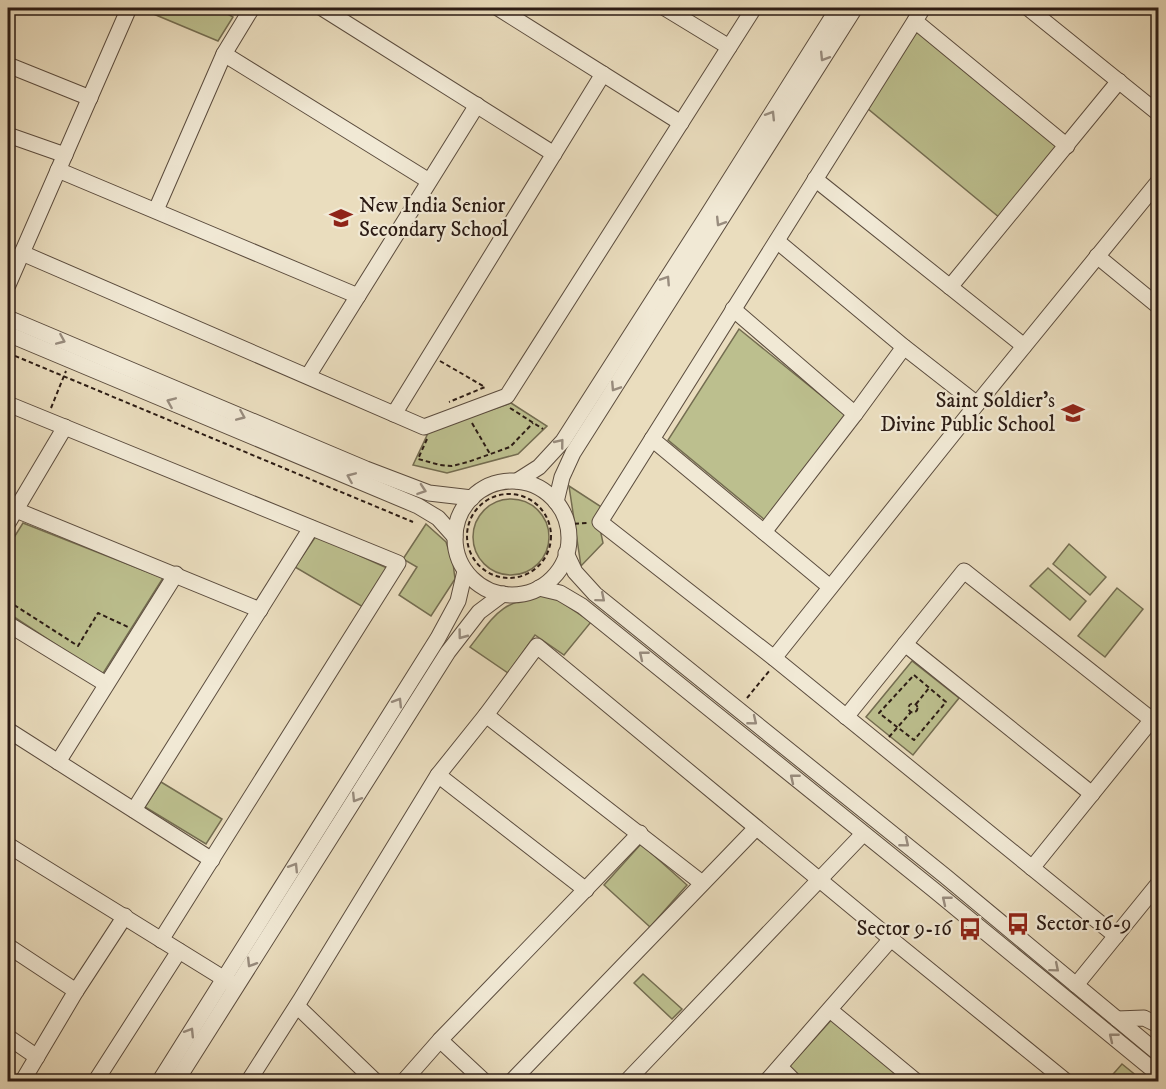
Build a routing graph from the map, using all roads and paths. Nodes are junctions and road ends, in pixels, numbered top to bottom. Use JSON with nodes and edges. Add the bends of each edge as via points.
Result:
{"nodes":[{"id":1,"x":129,"y":8,"type":"edge"},
{"id":2,"x":252,"y":8,"type":"edge"},
{"id":3,"x":322,"y":8,"type":"edge"},
{"id":4,"x":498,"y":8,"type":"edge"},
{"id":5,"x":665,"y":8,"type":"edge"},
{"id":6,"x":754,"y":8,"type":"edge"},
{"id":7,"x":838,"y":8,"type":"edge"},
{"id":8,"x":855,"y":8,"type":"edge"},
{"id":9,"x":923,"y":8,"type":"edge"},
{"id":10,"x":1028,"y":8,"type":"edge"},
{"id":11,"x":915,"y":21,"type":"junction"},
{"id":12,"x":729,"y":47,"type":"junction"},
{"id":13,"x":224,"y":54,"type":"junction"},
{"id":14,"x":8,"y":65,"type":"edge"},
{"id":15,"x":603,"y":74,"type":"junction"},
{"id":16,"x":1119,"y":81,"type":"junction"},
{"id":17,"x":90,"y":98,"type":"junction"},
{"id":18,"x":477,"y":105,"type":"junction"},
{"id":19,"x":1158,"y":113,"type":"edge"},
{"id":20,"x":681,"y":123,"type":"junction"},
{"id":21,"x":9,"y":140,"type":"edge"},
{"id":22,"x":1067,"y":146,"type":"junction"},
{"id":23,"x":554,"y":154,"type":"junction"},
{"id":24,"x":65,"y":155,"type":"junction"},
{"id":25,"x":58,"y":170,"type":"junction"},
{"id":26,"x":815,"y":180,"type":"junction"},
{"id":27,"x":429,"y":182,"type":"junction"},
{"id":28,"x":1158,"y":182,"type":"edge"},
{"id":29,"x":156,"y":210,"type":"junction"},
{"id":30,"x":777,"y":241,"type":"junction"},
{"id":31,"x":21,"y":253,"type":"junction"},
{"id":32,"x":1097,"y":256,"type":"junction"},
{"id":33,"x":8,"y":285,"type":"edge"},
{"id":34,"x":950,"y":287,"type":"junction"},
{"id":35,"x":358,"y":296,"type":"junction"},
{"id":36,"x":1158,"y":306,"type":"edge"},
{"id":37,"x":734,"y":309,"type":"junction"},
{"id":38,"x":8,"y":318,"type":"edge"},
{"id":39,"x":8,"y":334,"type":"edge"},
{"id":40,"x":1024,"y":346,"type":"junction"},
{"id":41,"x":904,"y":347,"type":"junction"},
{"id":42,"x":8,"y":353,"type":"edge"},
{"id":43,"x":438,"y":360,"type":"dead end"},
{"id":44,"x":67,"y":369,"type":"dead end"},
{"id":45,"x":308,"y":376,"type":"junction"},
{"id":46,"x":64,"y":377,"type":"junction"},
{"id":47,"x":8,"y":404,"type":"edge"},
{"id":48,"x":977,"y":404,"type":"junction"},
{"id":49,"x":444,"y":405,"type":"dead end"},
{"id":50,"x":509,"y":408,"type":"dead end"},
{"id":51,"x":394,"y":414,"type":"junction"},
{"id":52,"x":855,"y":414,"type":"junction"},
{"id":53,"x":47,"y":420,"type":"junction"},
{"id":54,"x":471,"y":420,"type":"dead end"},
{"id":55,"x":533,"y":423,"type":"junction"},
{"id":56,"x":65,"y":428,"type":"junction"},
{"id":57,"x":543,"y":429,"type":"dead end"},
{"id":58,"x":430,"y":433,"type":"dead end"},
{"id":59,"x":652,"y":439,"type":"junction"},
{"id":60,"x":490,"y":454,"type":"junction"},
{"id":61,"x":517,"y":481,"type":"junction"},
{"id":62,"x":472,"y":498,"type":"junction"},
{"id":63,"x":556,"y":502,"type":"junction"},
{"id":64,"x":16,"y":510,"type":"junction"},
{"id":65,"x":413,"y":522,"type":"dead end"},
{"id":66,"x":600,"y":522,"type":"junction"},
{"id":67,"x":8,"y":523,"type":"edge"},
{"id":68,"x":567,"y":524,"type":"junction"},
{"id":69,"x":311,"y":528,"type":"junction"},
{"id":70,"x":764,"y":532,"type":"junction"},
{"id":71,"x":455,"y":537,"type":"junction"},
{"id":72,"x":566,"y":553,"type":"junction"},
{"id":73,"x":465,"y":571,"type":"junction"},
{"id":74,"x":529,"y":573,"type":"joint"},
{"id":75,"x":176,"y":574,"type":"junction"},
{"id":76,"x":539,"y":588,"type":"junction"},
{"id":77,"x":830,"y":588,"type":"junction"},
{"id":78,"x":503,"y":594,"type":"junction"},
{"id":79,"x":8,"y":601,"type":"edge"},
{"id":80,"x":260,"y":610,"type":"junction"},
{"id":81,"x":133,"y":619,"type":"dead end"},
{"id":82,"x":8,"y":624,"type":"edge"},
{"id":83,"x":905,"y":644,"type":"junction"},
{"id":84,"x":776,"y":660,"type":"junction"},
{"id":85,"x":106,"y":684,"type":"junction"},
{"id":86,"x":930,"y":688,"type":"junction"},
{"id":87,"x":744,"y":702,"type":"dead end"},
{"id":88,"x":915,"y":704,"type":"junction"},
{"id":89,"x":910,"y":712,"type":"junction"},
{"id":90,"x":486,"y":715,"type":"junction"},
{"id":91,"x":1155,"y":716,"type":"edge"},
{"id":92,"x":846,"y":717,"type":"junction"},
{"id":93,"x":897,"y":727,"type":"junction"},
{"id":94,"x":8,"y":730,"type":"edge"},
{"id":95,"x":881,"y":746,"type":"junction"},
{"id":96,"x":58,"y":762,"type":"junction"},
{"id":97,"x":438,"y":775,"type":"junction"},
{"id":98,"x":1092,"y":794,"type":"junction"},
{"id":99,"x":134,"y":810,"type":"junction"},
{"id":100,"x":756,"y":828,"type":"junction"},
{"id":101,"x":640,"y":833,"type":"junction"},
{"id":102,"x":863,"y":834,"type":"junction"},
{"id":103,"x":8,"y":845,"type":"edge"},
{"id":104,"x":212,"y":860,"type":"junction"},
{"id":105,"x":1032,"y":868,"type":"junction"},
{"id":106,"x":819,"y":879,"type":"junction"},
{"id":107,"x":702,"y":883,"type":"junction"},
{"id":108,"x":1158,"y":884,"type":"edge"},
{"id":109,"x":586,"y":890,"type":"junction"},
{"id":110,"x":125,"y":916,"type":"junction"},
{"id":111,"x":1116,"y":936,"type":"junction"},
{"id":112,"x":891,"y":939,"type":"junction"},
{"id":113,"x":162,"y":940,"type":"junction"},
{"id":114,"x":8,"y":946,"type":"edge"},
{"id":115,"x":178,"y":951,"type":"junction"},
{"id":116,"x":230,"y":982,"type":"junction"},
{"id":117,"x":1076,"y":985,"type":"junction"},
{"id":118,"x":76,"y":991,"type":"junction"},
{"id":119,"x":297,"y":1006,"type":"junction"},
{"id":120,"x":830,"y":1010,"type":"junction"},
{"id":121,"x":1117,"y":1019,"type":"junction"},
{"id":122,"x":1158,"y":1025,"type":"edge"},
{"id":123,"x":8,"y":1037,"type":"edge"},
{"id":124,"x":440,"y":1040,"type":"junction"},
{"id":125,"x":1158,"y":1053,"type":"edge"},
{"id":126,"x":37,"y":1057,"type":"junction"},
{"id":127,"x":780,"y":1067,"type":"junction"},
{"id":128,"x":1158,"y":1074,"type":"edge"},
{"id":129,"x":372,"y":1080,"type":"edge"},
{"id":130,"x":22,"y":1082,"type":"edge"},
{"id":131,"x":95,"y":1082,"type":"edge"},
{"id":132,"x":159,"y":1082,"type":"edge"},
{"id":133,"x":176,"y":1082,"type":"edge"},
{"id":134,"x":248,"y":1082,"type":"edge"},
{"id":135,"x":403,"y":1082,"type":"edge"},
{"id":136,"x":485,"y":1082,"type":"edge"},
{"id":137,"x":511,"y":1082,"type":"edge"},
{"id":138,"x":626,"y":1082,"type":"edge"},
{"id":139,"x":766,"y":1082,"type":"edge"},
{"id":140,"x":795,"y":1082,"type":"edge"},
{"id":141,"x":917,"y":1082,"type":"edge"},
{"id":142,"x":1067,"y":1082,"type":"edge"}],
"edges":[{"from":1,"to":17,"type":"street"},
{"from":2,"to":13,"type":"street"},
{"from":3,"to":18,"type":"street"},
{"from":4,"to":15,"type":"street"},
{"from":5,"to":12,"type":"street"},
{"from":6,"to":12,"type":"street"},
{"from":61,"to":7,"type":"street","one_way":true,"via":[[539,467],[563,441]]},
{"from":8,"to":63,"type":"street","one_way":true,"via":[[573,453]]},
{"from":9,"to":11,"type":"street"},
{"from":10,"to":16,"type":"street"},
{"from":11,"to":22,"type":"street"},
{"from":11,"to":26,"type":"street"},
{"from":12,"to":20,"type":"street"},
{"from":13,"to":27,"type":"street"},
{"from":13,"to":29,"type":"street"},
{"from":14,"to":17,"type":"street"},
{"from":15,"to":20,"type":"street"},
{"from":15,"to":23,"type":"street"},
{"from":16,"to":19,"type":"street"},
{"from":16,"to":22,"type":"street"},
{"from":17,"to":24,"type":"street"},
{"from":18,"to":23,"type":"street"},
{"from":18,"to":27,"type":"street"},
{"from":20,"to":51,"type":"street","via":[[507,396],[424,428]]},
{"from":21,"to":24,"type":"street"},
{"from":22,"to":34,"type":"street"},
{"from":23,"to":51,"type":"street"},
{"from":24,"to":25,"type":"street"},
{"from":25,"to":29,"type":"street"},
{"from":25,"to":31,"type":"street"},
{"from":26,"to":30,"type":"street"},
{"from":26,"to":34,"type":"street"},
{"from":27,"to":35,"type":"street"},
{"from":28,"to":32,"type":"street"},
{"from":29,"to":35,"type":"street"},
{"from":30,"to":37,"type":"street"},
{"from":30,"to":41,"type":"street"},
{"from":31,"to":33,"type":"street"},
{"from":31,"to":45,"type":"street"},
{"from":32,"to":36,"type":"street"},
{"from":32,"to":40,"type":"street"},
{"from":34,"to":40,"type":"street"},
{"from":35,"to":45,"type":"street"},
{"from":37,"to":52,"type":"street"},
{"from":37,"to":59,"type":"street"},
{"from":38,"to":62,"type":"street","one_way":true,"via":[[376,473],[429,493]]},
{"from":71,"to":39,"type":"street","one_way":true,"via":[[438,518],[418,506]]},
{"from":40,"to":48,"type":"street"},
{"from":41,"to":48,"type":"street"},
{"from":41,"to":52,"type":"street"},
{"from":42,"to":46,"type":"path"},
{"from":43,"to":49,"type":"path","via":[[485,387]]},
{"from":44,"to":46,"type":"path"},
{"from":45,"to":51,"type":"street"},
{"from":46,"to":53,"type":"path"},
{"from":46,"to":65,"type":"path"},
{"from":47,"to":53,"type":"street"},
{"from":48,"to":77,"type":"street"},
{"from":50,"to":55,"type":"path"},
{"from":52,"to":70,"type":"street"},
{"from":53,"to":56,"type":"street"},
{"from":54,"to":60,"type":"path"},
{"from":55,"to":57,"type":"path"},
{"from":55,"to":60,"type":"path","via":[[515,444]]},
{"from":56,"to":64,"type":"street"},
{"from":56,"to":69,"type":"street"},
{"from":58,"to":60,"type":"path","via":[[418,459],[452,466]]},
{"from":59,"to":66,"type":"street"},
{"from":59,"to":70,"type":"street"},
{"from":61,"to":62,"type":"street","via":[[492,485]]},
{"from":61,"to":63,"type":"street","via":[[541,489]]},
{"from":62,"to":71,"type":"street","via":[[461,513]]},
{"from":63,"to":68,"type":"street"},
{"from":64,"to":67,"type":"street"},
{"from":64,"to":75,"type":"street"},
{"from":66,"to":68,"type":"path"},
{"from":66,"to":84,"type":"street"},
{"from":68,"to":72,"type":"street"},
{"from":69,"to":80,"type":"street"},
{"from":69,"to":104,"type":"street","via":[[398,563]]},
{"from":70,"to":77,"type":"street"},
{"from":71,"to":73,"type":"street"},
{"from":72,"to":76,"type":"street","via":[[555,575]]},
{"from":72,"to":117,"type":"street","one_way":true,"via":[[574,572],[595,594]]},
{"from":73,"to":78,"type":"street","via":[[481,586]]},
{"from":116,"to":73,"type":"street","one_way":true,"via":[[438,639],[458,601]]},
{"from":74,"to":74,"type":"path","via":[[493,575],[474,560],[467,536],[471,518],[482,503],[512,494],[530,499],[540,507],[550,530],[548,548],[539,565]]},
{"from":75,"to":80,"type":"street"},
{"from":75,"to":85,"type":"street"},
{"from":76,"to":78,"type":"street","via":[[524,594]]},
{"from":102,"to":76,"type":"street","one_way":true,"via":[[582,606],[560,593]]},
{"from":77,"to":84,"type":"street"},
{"from":78,"to":116,"type":"street","one_way":true,"via":[[479,612],[448,652]]},
{"from":79,"to":81,"type":"path","via":[[78,646],[98,613],[128,628]]},
{"from":80,"to":99,"type":"street"},
{"from":82,"to":85,"type":"street"},
{"from":83,"to":91,"type":"street","via":[[964,571]]},
{"from":83,"to":92,"type":"street"},
{"from":83,"to":98,"type":"street"},
{"from":84,"to":87,"type":"path"},
{"from":84,"to":92,"type":"street"},
{"from":85,"to":96,"type":"street"},
{"from":86,"to":88,"type":"path"},
{"from":86,"to":93,"type":"path","via":[[946,702],[914,740]]},
{"from":86,"to":93,"type":"path","via":[[914,675],[879,713]]},
{"from":88,"to":89,"type":"path","via":[[909,706]]},
{"from":88,"to":89,"type":"path","via":[[917,711]]},
{"from":89,"to":93,"type":"path"},
{"from":90,"to":97,"type":"street"},
{"from":90,"to":100,"type":"street","via":[[537,646]]},
{"from":90,"to":101,"type":"street"},
{"from":91,"to":98,"type":"street"},
{"from":92,"to":95,"type":"street"},
{"from":93,"to":95,"type":"path"},
{"from":94,"to":96,"type":"street"},
{"from":95,"to":105,"type":"street"},
{"from":96,"to":99,"type":"street"},
{"from":97,"to":109,"type":"street"},
{"from":97,"to":119,"type":"street"},
{"from":98,"to":105,"type":"street"},
{"from":99,"to":104,"type":"street"},
{"from":100,"to":106,"type":"street"},
{"from":100,"to":107,"type":"street"},
{"from":101,"to":107,"type":"street"},
{"from":101,"to":109,"type":"street"},
{"from":102,"to":106,"type":"street"},
{"from":128,"to":102,"type":"street","one_way":true},
{"from":103,"to":110,"type":"street"},
{"from":104,"to":113,"type":"street"},
{"from":105,"to":111,"type":"street"},
{"from":106,"to":112,"type":"street"},
{"from":106,"to":138,"type":"street"},
{"from":107,"to":137,"type":"street"},
{"from":108,"to":111,"type":"street"},
{"from":109,"to":124,"type":"street"},
{"from":110,"to":113,"type":"street"},
{"from":110,"to":118,"type":"street"},
{"from":111,"to":117,"type":"street"},
{"from":112,"to":120,"type":"street"},
{"from":112,"to":142,"type":"street"},
{"from":113,"to":115,"type":"street"},
{"from":114,"to":118,"type":"street"},
{"from":115,"to":116,"type":"street"},
{"from":115,"to":131,"type":"street"},
{"from":132,"to":116,"type":"street","one_way":true},
{"from":116,"to":133,"type":"street"},
{"from":117,"to":121,"type":"street"},
{"from":118,"to":126,"type":"street"},
{"from":119,"to":129,"type":"street"},
{"from":119,"to":134,"type":"street"},
{"from":120,"to":127,"type":"street"},
{"from":120,"to":141,"type":"street"},
{"from":121,"to":122,"type":"street","via":[[1144,1018]]},
{"from":121,"to":125,"type":"street"},
{"from":123,"to":126,"type":"street"},
{"from":124,"to":135,"type":"street"},
{"from":124,"to":136,"type":"street"},
{"from":126,"to":130,"type":"street"},
{"from":127,"to":139,"type":"street"},
{"from":127,"to":140,"type":"street"}]}
